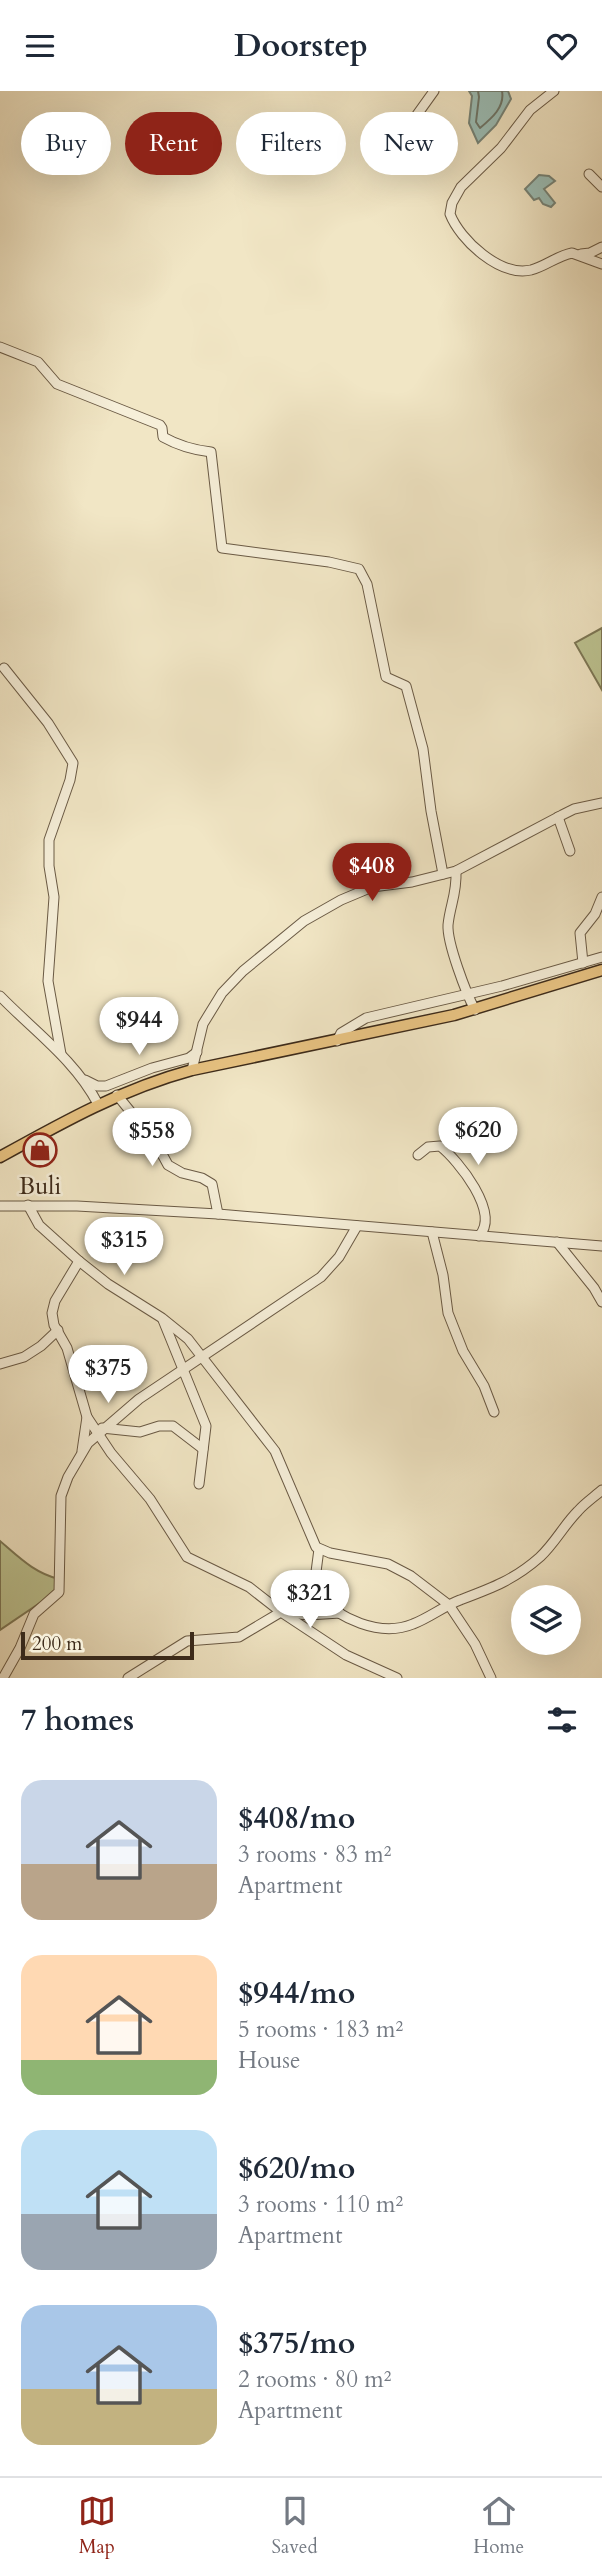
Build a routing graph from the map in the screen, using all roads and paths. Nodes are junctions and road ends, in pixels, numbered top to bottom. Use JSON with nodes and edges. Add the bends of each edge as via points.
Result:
{"nodes":[{"id":1,"x":434,"y":91,"type":"edge"},
{"id":2,"x":554,"y":91,"type":"edge"},
{"id":3,"x":419,"y":112,"type":"edge"},
{"id":4,"x":589,"y":174,"type":"dead end"},
{"id":5,"x":602,"y":187,"type":"edge"},
{"id":6,"x":602,"y":247,"type":"edge"},
{"id":7,"x":579,"y":254,"type":"junction"},
{"id":8,"x":602,"y":264,"type":"edge"},
{"id":9,"x":0,"y":347,"type":"edge"},
{"id":10,"x":4,"y":668,"type":"dead end"},
{"id":11,"x":602,"y":803,"type":"edge"},
{"id":12,"x":558,"y":817,"type":"junction"},
{"id":13,"x":570,"y":851,"type":"dead end"},
{"id":14,"x":456,"y":871,"type":"junction"},
{"id":15,"x":443,"y":874,"type":"junction"},
{"id":16,"x":602,"y":897,"type":"edge"},
{"id":17,"x":602,"y":957,"type":"edge"},
{"id":18,"x":583,"y":963,"type":"junction"},
{"id":19,"x":602,"y":970,"type":"edge"},
{"id":20,"x":467,"y":993,"type":"junction"},
{"id":21,"x":0,"y":996,"type":"edge"},
{"id":22,"x":475,"y":1010,"type":"junction"},
{"id":23,"x":337,"y":1041,"type":"junction"},
{"id":24,"x":197,"y":1052,"type":"junction"},
{"id":25,"x":61,"y":1054,"type":"junction"},
{"id":26,"x":191,"y":1070,"type":"junction"},
{"id":27,"x":85,"y":1080,"type":"junction"},
{"id":28,"x":117,"y":1095,"type":"junction"},
{"id":29,"x":98,"y":1104,"type":"junction"},
{"id":30,"x":418,"y":1155,"type":"dead end"},
{"id":31,"x":0,"y":1157,"type":"edge"},
{"id":32,"x":27,"y":1205,"type":"junction"},
{"id":33,"x":0,"y":1206,"type":"edge"},
{"id":34,"x":218,"y":1214,"type":"junction"},
{"id":35,"x":357,"y":1226,"type":"junction"},
{"id":36,"x":432,"y":1231,"type":"junction"},
{"id":37,"x":478,"y":1235,"type":"junction"},
{"id":38,"x":557,"y":1242,"type":"junction"},
{"id":39,"x":602,"y":1246,"type":"edge"},
{"id":40,"x":79,"y":1261,"type":"junction"},
{"id":41,"x":602,"y":1302,"type":"edge"},
{"id":42,"x":162,"y":1318,"type":"junction"},
{"id":43,"x":58,"y":1331,"type":"junction"},
{"id":44,"x":204,"y":1357,"type":"junction"},
{"id":45,"x":0,"y":1364,"type":"edge"},
{"id":46,"x":182,"y":1371,"type":"junction"},
{"id":47,"x":494,"y":1412,"type":"dead end"},
{"id":48,"x":89,"y":1420,"type":"junction"},
{"id":49,"x":102,"y":1431,"type":"junction"},
{"id":50,"x":204,"y":1450,"type":"junction"},
{"id":51,"x":81,"y":1452,"type":"junction"},
{"id":52,"x":199,"y":1484,"type":"dead end"},
{"id":53,"x":602,"y":1490,"type":"edge"},
{"id":54,"x":319,"y":1549,"type":"junction"},
{"id":55,"x":449,"y":1605,"type":"junction"},
{"id":56,"x":281,"y":1612,"type":"junction"},
{"id":57,"x":340,"y":1613,"type":"junction"},
{"id":58,"x":3,"y":1678,"type":"edge"},
{"id":59,"x":128,"y":1678,"type":"edge"},
{"id":60,"x":397,"y":1678,"type":"edge"},
{"id":61,"x":491,"y":1678,"type":"edge"}],
"edges":[{"from":1,"to":3,"type":"street"},
{"from":2,"to":7,"type":"street","via":[[530,110],[461,187],[450,214],[463,237],[480,253],[514,269],[531,270],[564,254]]},
{"from":4,"to":5,"type":"street"},
{"from":6,"to":7,"type":"street"},
{"from":7,"to":8,"type":"street"},
{"from":9,"to":15,"type":"street","via":[[38,362],[57,384],[160,425],[163,437],[172,443],[211,452],[222,548],[359,569],[367,584],[386,677],[406,686],[422,749]]},
{"from":10,"to":25,"type":"street","via":[[73,763],[49,840],[54,897],[48,981]]},
{"from":11,"to":12,"type":"street"},
{"from":12,"to":13,"type":"street"},
{"from":12,"to":14,"type":"street"},
{"from":14,"to":15,"type":"street"},
{"from":14,"to":20,"type":"street","via":[[448,929]]},
{"from":15,"to":24,"type":"street","via":[[372,887],[304,921],[222,993],[203,1024]]},
{"from":16,"to":18,"type":"street","via":[[580,933]]},
{"from":17,"to":18,"type":"street"},
{"from":18,"to":20,"type":"street"},
{"from":19,"to":22,"type":"main road"},
{"from":20,"to":22,"type":"street"},
{"from":20,"to":23,"type":"street","via":[[366,1018],[341,1033]]},
{"from":21,"to":25,"type":"street"},
{"from":22,"to":23,"type":"main road"},
{"from":23,"to":26,"type":"main road"},
{"from":24,"to":26,"type":"street"},
{"from":24,"to":27,"type":"street","via":[[106,1086]]},
{"from":25,"to":27,"type":"street"},
{"from":26,"to":28,"type":"main road"},
{"from":27,"to":29,"type":"street"},
{"from":28,"to":29,"type":"main road"},
{"from":28,"to":34,"type":"street","via":[[168,1165],[212,1185]]},
{"from":29,"to":31,"type":"main road"},
{"from":30,"to":37,"type":"street","via":[[428,1147],[440,1146],[468,1178],[485,1213],[484,1228]]},
{"from":32,"to":33,"type":"street"},
{"from":32,"to":34,"type":"street"},
{"from":32,"to":40,"type":"street","via":[[39,1224]]},
{"from":34,"to":35,"type":"street"},
{"from":35,"to":36,"type":"street"},
{"from":35,"to":44,"type":"street","via":[[321,1277]]},
{"from":36,"to":37,"type":"street"},
{"from":36,"to":47,"type":"street","via":[[448,1313]]},
{"from":37,"to":38,"type":"street"},
{"from":38,"to":39,"type":"street"},
{"from":38,"to":41,"type":"street"},
{"from":40,"to":42,"type":"street"},
{"from":40,"to":43,"type":"street","via":[[55,1301],[52,1319]]},
{"from":42,"to":44,"type":"street"},
{"from":42,"to":46,"type":"street"},
{"from":43,"to":45,"type":"street","via":[[24,1357]]},
{"from":43,"to":48,"type":"street"},
{"from":44,"to":46,"type":"street"},
{"from":44,"to":54,"type":"street","via":[[275,1451]]},
{"from":46,"to":49,"type":"street"},
{"from":46,"to":50,"type":"street","via":[[204,1416]]},
{"from":48,"to":49,"type":"street"},
{"from":48,"to":51,"type":"street"},
{"from":49,"to":50,"type":"street","via":[[141,1432],[173,1426]]},
{"from":49,"to":51,"type":"street"},
{"from":49,"to":56,"type":"street","via":[[187,1557],[249,1587]]},
{"from":50,"to":52,"type":"street"},
{"from":51,"to":58,"type":"street","via":[[61,1496],[59,1592],[34,1615]]},
{"from":53,"to":55,"type":"street","via":[[578,1510],[543,1554],[515,1576]]},
{"from":54,"to":55,"type":"street","via":[[394,1566]]},
{"from":54,"to":57,"type":"street","via":[[313,1591]]},
{"from":55,"to":57,"type":"street","via":[[396,1630],[370,1626]]},
{"from":55,"to":61,"type":"street"},
{"from":56,"to":57,"type":"street"},
{"from":56,"to":59,"type":"street","via":[[239,1637],[187,1641]]},
{"from":56,"to":60,"type":"street","via":[[346,1655]]}]}
